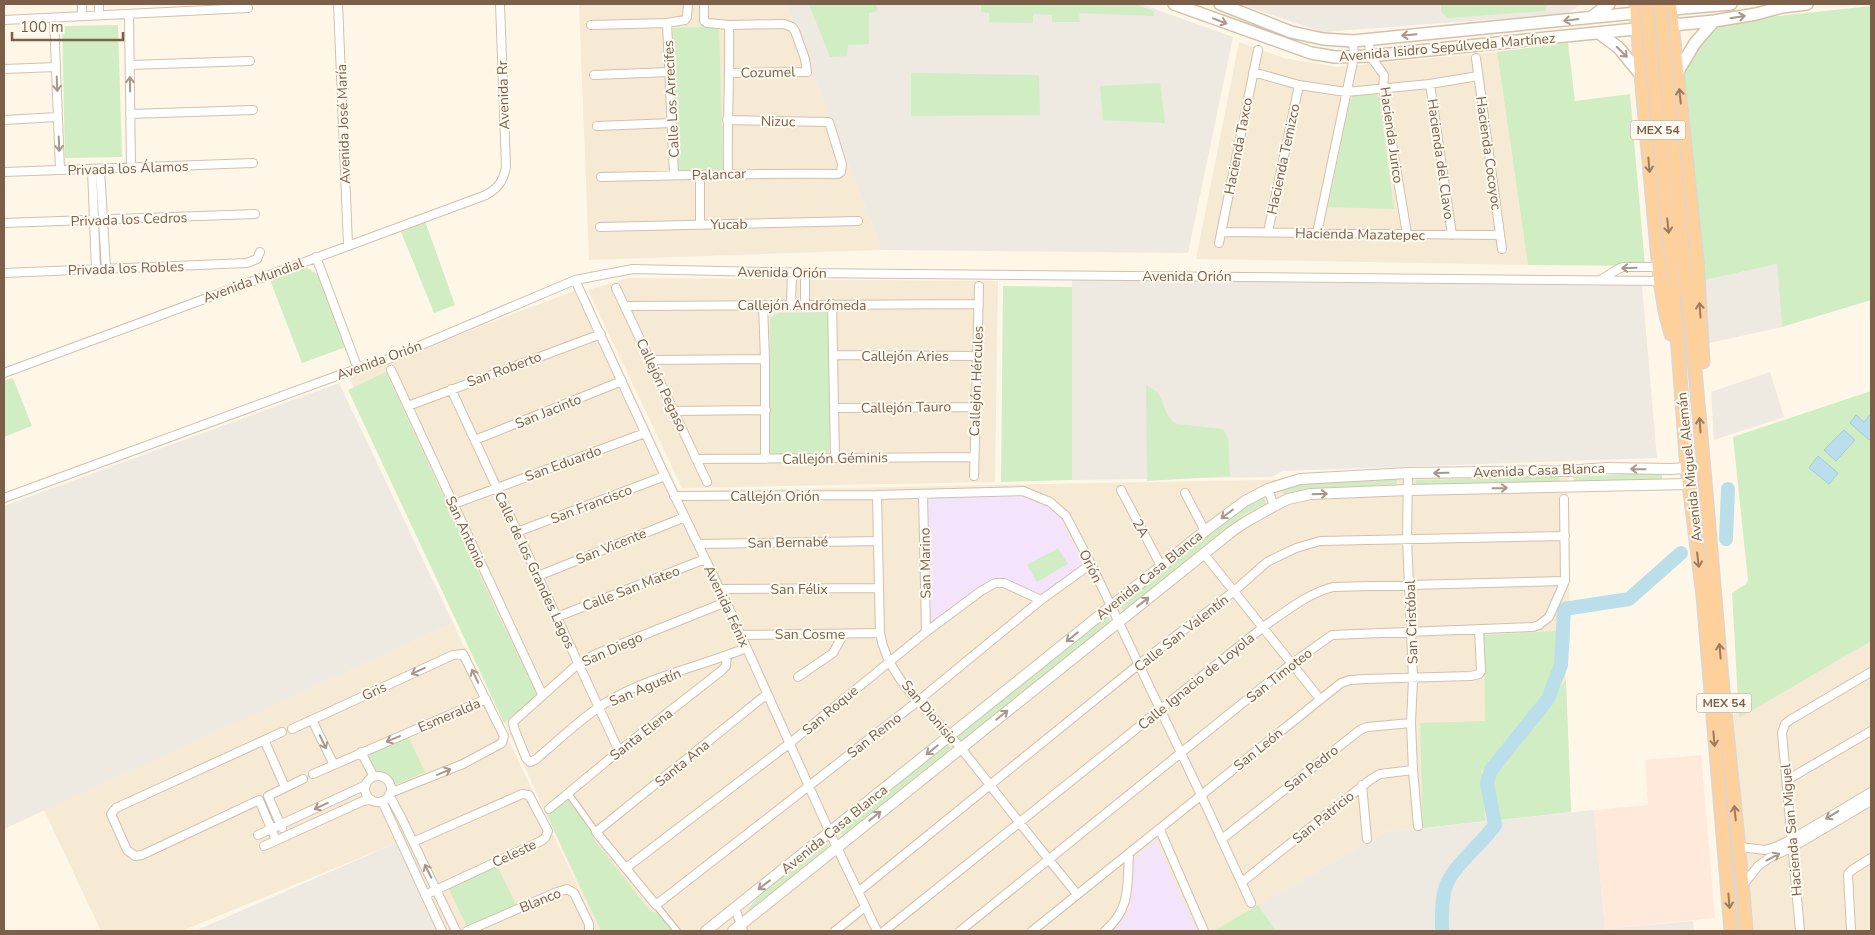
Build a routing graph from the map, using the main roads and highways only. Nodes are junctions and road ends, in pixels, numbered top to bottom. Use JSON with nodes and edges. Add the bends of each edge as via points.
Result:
{"nodes":[{"id":1,"x":1174,"y":4,"type":"edge"},
{"id":2,"x":1220,"y":4,"type":"edge"},
{"id":3,"x":1609,"y":4,"type":"edge"},
{"id":4,"x":1711,"y":4,"type":"edge"},
{"id":5,"x":1730,"y":4,"type":"edge"},
{"id":6,"x":1766,"y":4,"type":"edge"},
{"id":7,"x":1807,"y":4,"type":"edge"},
{"id":8,"x":1667,"y":5,"type":"edge"},
{"id":9,"x":1640,"y":7,"type":"edge"},
{"id":10,"x":1782,"y":7,"type":"junction"},
{"id":11,"x":1592,"y":17,"type":"junction"},
{"id":12,"x":1714,"y":21,"type":"junction"},
{"id":13,"x":1673,"y":24,"type":"junction"},
{"id":14,"x":1638,"y":29,"type":"junction"},
{"id":15,"x":1599,"y":33,"type":"junction"},
{"id":16,"x":1676,"y":67,"type":"junction"},
{"id":17,"x":1640,"y":69,"type":"junction"},
{"id":18,"x":1677,"y":254,"type":"junction"},
{"id":19,"x":1679,"y":353,"type":"junction"},
{"id":20,"x":1698,"y":393,"type":"junction"},
{"id":21,"x":1731,"y":931,"type":"edge"},
{"id":22,"x":1746,"y":931,"type":"edge"}],
"edges":[{"from":1,"to":15,"type":"main road","name":"Avenida Isidro Sepúlveda Martínez","one_way":true,"via":[[1311,53],[1335,57]]},
{"from":11,"to":2,"type":"main road","name":"Avenida Isidro Sepúlveda Martínez","one_way":true,"via":[[1353,41],[1290,32]]},
{"from":3,"to":11,"type":"main road"},
{"from":4,"to":5,"type":"main road","name":"Avenida Isidro Sepúlveda Martínez"},
{"from":4,"to":8,"type":"main road","name":"Avenida Isidro Sepúlveda Martínez"},
{"from":6,"to":10,"type":"main road"},
{"from":7,"to":10,"type":"main road"},
{"from":8,"to":9,"type":"main road","name":"Avenida Isidro Sepúlveda Martínez"},
{"from":8,"to":13,"type":"highway"},
{"from":8,"to":18,"type":"highway","name":"Avenida Miguel Alemán","number":"MEX 54","bridge":true},
{"from":9,"to":11,"type":"main road","name":"Avenida Isidro Sepúlveda Martínez"},
{"from":9,"to":14,"type":"highway"},
{"from":9,"to":18,"type":"highway","name":"Avenida Miguel Alemán","number":"MEX 54","one_way":true,"bridge":true},
{"from":12,"to":10,"type":"main road","name":"Avenida Isidro Sepúlveda Martínez","one_way":true},
{"from":12,"to":13,"type":"main road","name":"Avenida Isidro Sepúlveda Martínez"},
{"from":12,"to":16,"type":"main road"},
{"from":13,"to":14,"type":"main road","name":"Avenida Isidro Sepúlveda Martínez"},
{"from":13,"to":16,"type":"highway"},
{"from":14,"to":15,"type":"main road","name":"Avenida Isidro Sepúlveda Martínez"},
{"from":14,"to":17,"type":"highway"},
{"from":15,"to":17,"type":"main road","one_way":true},
{"from":16,"to":17,"type":"highway","via":[[1669,54],[1664,53],[1653,54]]},
{"from":20,"to":16,"type":"highway","one_way":true,"via":[[1704,372],[1697,261]]},
{"from":17,"to":19,"type":"highway","one_way":true,"via":[[1660,281],[1669,327]]},
{"from":18,"to":19,"type":"highway","name":"Avenida Miguel Alemán","number":"MEX 54"},
{"from":18,"to":20,"type":"highway","name":"Avenida Miguel Alemán","number":"MEX 54"},
{"from":19,"to":21,"type":"highway","name":"Avenida Miguel Alemán","number":"MEX 54","one_way":true},
{"from":22,"to":20,"type":"highway","name":"Avenida Miguel Alemán","number":"MEX 54","one_way":true}]}
